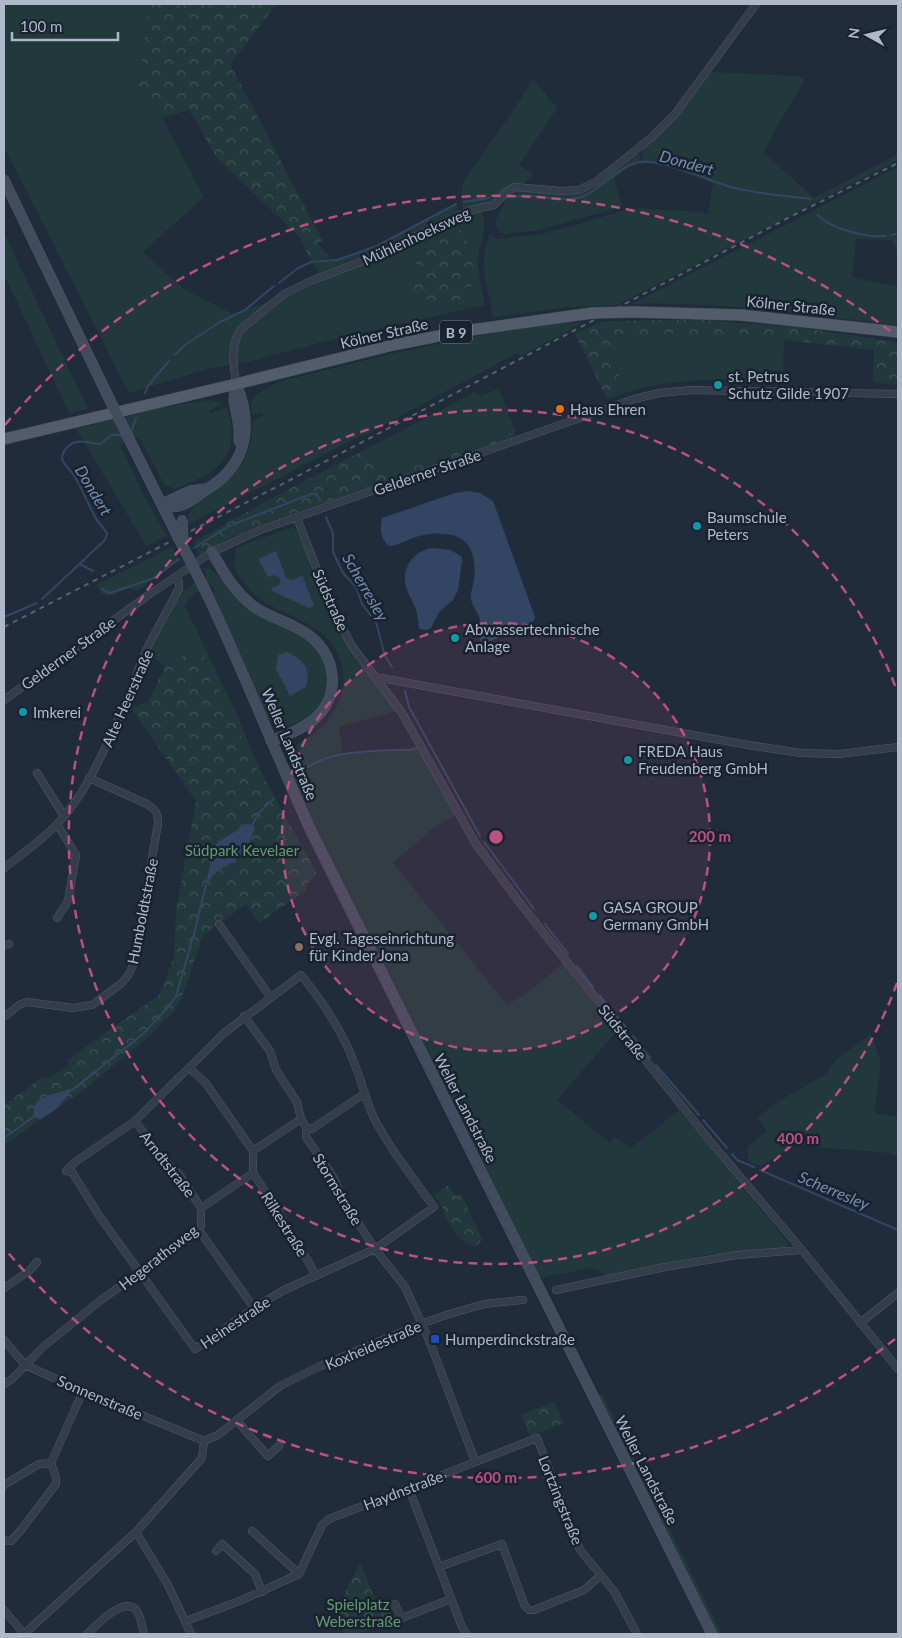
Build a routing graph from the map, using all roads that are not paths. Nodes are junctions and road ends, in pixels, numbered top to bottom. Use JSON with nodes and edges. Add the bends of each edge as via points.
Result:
{"nodes":[{"id":1,"x":756,"y":4,"type":"edge"},
{"id":2,"x":4,"y":180,"type":"edge"},
{"id":3,"x":898,"y":332,"type":"edge"},
{"id":4,"x":236,"y":384,"type":"junction"},
{"id":5,"x":898,"y":394,"type":"edge"},
{"id":6,"x":4,"y":439,"type":"edge"},
{"id":7,"x":207,"y":488,"type":"junction"},
{"id":8,"x":188,"y":503,"type":"junction"},
{"id":9,"x":162,"y":504,"type":"junction"},
{"id":10,"x":298,"y":518,"type":"junction"},
{"id":11,"x":177,"y":522,"type":"junction"},
{"id":12,"x":212,"y":552,"type":"junction"},
{"id":13,"x":176,"y":577,"type":"junction"},
{"id":14,"x":375,"y":677,"type":"junction"},
{"id":15,"x":4,"y":700,"type":"edge"},
{"id":16,"x":271,"y":742,"type":"junction"},
{"id":17,"x":898,"y":747,"type":"edge"},
{"id":18,"x":37,"y":773,"type":"dead end"},
{"id":19,"x":89,"y":778,"type":"junction"},
{"id":20,"x":64,"y":816,"type":"junction"},
{"id":21,"x":57,"y":824,"type":"junction"},
{"id":22,"x":4,"y":868,"type":"edge"},
{"id":23,"x":57,"y":918,"type":"dead end"},
{"id":24,"x":219,"y":924,"type":"dead end"},
{"id":25,"x":271,"y":998,"type":"junction"},
{"id":26,"x":244,"y":1016,"type":"junction"},
{"id":27,"x":4,"y":1017,"type":"edge"},
{"id":28,"x":189,"y":1068,"type":"junction"},
{"id":29,"x":365,"y":1093,"type":"junction"},
{"id":30,"x":301,"y":1119,"type":"junction"},
{"id":31,"x":135,"y":1121,"type":"junction"},
{"id":32,"x":306,"y":1127,"type":"junction"},
{"id":33,"x":253,"y":1151,"type":"junction"},
{"id":34,"x":253,"y":1173,"type":"junction"},
{"id":35,"x":201,"y":1208,"type":"junction"},
{"id":36,"x":199,"y":1230,"type":"junction"},
{"id":37,"x":375,"y":1249,"type":"junction"},
{"id":38,"x":802,"y":1250,"type":"junction"},
{"id":39,"x":37,"y":1262,"type":"dead end"},
{"id":40,"x":141,"y":1272,"type":"junction"},
{"id":41,"x":316,"y":1276,"type":"junction"},
{"id":42,"x":4,"y":1288,"type":"edge"},
{"id":43,"x":556,"y":1290,"type":"dead end"},
{"id":44,"x":898,"y":1293,"type":"edge"},
{"id":45,"x":523,"y":1300,"type":"dead end"},
{"id":46,"x":254,"y":1308,"type":"junction"},
{"id":47,"x":860,"y":1323,"type":"junction"},
{"id":48,"x":421,"y":1324,"type":"junction"},
{"id":49,"x":4,"y":1340,"type":"edge"},
{"id":50,"x":25,"y":1364,"type":"junction"},
{"id":51,"x":898,"y":1369,"type":"edge"},
{"id":52,"x":4,"y":1384,"type":"edge"},
{"id":53,"x":83,"y":1391,"type":"junction"},
{"id":54,"x":237,"y":1421,"type":"junction"},
{"id":55,"x":537,"y":1438,"type":"joint"},
{"id":56,"x":204,"y":1441,"type":"junction"},
{"id":57,"x":279,"y":1446,"type":"dead end"},
{"id":58,"x":475,"y":1461,"type":"junction"},
{"id":59,"x":52,"y":1463,"type":"junction"},
{"id":60,"x":4,"y":1486,"type":"edge"},
{"id":61,"x":409,"y":1489,"type":"junction"},
{"id":62,"x":252,"y":1531,"type":"dead end"},
{"id":63,"x":136,"y":1532,"type":"junction"},
{"id":64,"x":4,"y":1540,"type":"edge"},
{"id":65,"x":216,"y":1551,"type":"dead end"},
{"id":66,"x":439,"y":1567,"type":"junction"},
{"id":67,"x":299,"y":1574,"type":"junction"},
{"id":68,"x":601,"y":1576,"type":"junction"},
{"id":69,"x":262,"y":1592,"type":"junction"},
{"id":70,"x":451,"y":1599,"type":"junction"},
{"id":71,"x":4,"y":1610,"type":"edge"},
{"id":72,"x":401,"y":1618,"type":"dead end"},
{"id":73,"x":186,"y":1621,"type":"junction"},
{"id":74,"x":24,"y":1634,"type":"edge"},
{"id":75,"x":87,"y":1634,"type":"edge"},
{"id":76,"x":144,"y":1634,"type":"edge"},
{"id":77,"x":191,"y":1634,"type":"edge"},
{"id":78,"x":466,"y":1634,"type":"edge"},
{"id":79,"x":635,"y":1634,"type":"edge"},
{"id":80,"x":712,"y":1634,"type":"edge"}],
"edges":[{"from":1,"to":4,"type":"street","name":"Mühlenhoeksweg","via":[[675,114],[652,137],[596,181],[579,190],[516,187],[494,205],[470,210],[284,294],[236,336],[232,356]]},
{"from":2,"to":9,"type":"main road","bridge":true},
{"from":3,"to":4,"type":"main road","name":"Kölner Straße","number":"B 9","bridge":true,"via":[[741,315],[592,313],[437,336]]},
{"from":4,"to":6,"type":"main road","name":"Kölner Straße","number":"B 9"},
{"from":4,"to":7,"type":"main road","via":[[246,424],[244,445],[229,472]]},
{"from":5,"to":10,"type":"street","name":"Gelderner Straße","via":[[659,392]]},
{"from":7,"to":8,"type":"main road"},
{"from":7,"to":9,"type":"main road"},
{"from":8,"to":9,"type":"main road","via":[[174,507]]},
{"from":8,"to":11,"type":"main road"},
{"from":9,"to":11,"type":"main road"},
{"from":10,"to":12,"type":"street","name":"Gelderner Straße"},
{"from":10,"to":14,"type":"street","name":"Südstraße","via":[[333,611],[352,646]]},
{"from":11,"to":16,"type":"main road","name":"Weller Landstraße","bridge":true,"via":[[185,551],[235,654]]},
{"from":12,"to":13,"type":"street","name":"Gelderner Straße"},
{"from":12,"to":16,"type":"main road","via":[[229,581],[244,598],[265,614],[308,635],[321,646],[330,661],[332,690],[324,709],[304,727]]},
{"from":13,"to":15,"type":"street","name":"Gelderner Straße"},
{"from":13,"to":19,"type":"street","name":"Alte Heerstraße","via":[[179,588],[144,656],[133,687]]},
{"from":14,"to":17,"type":"street","via":[[802,753],[839,754]]},
{"from":14,"to":38,"type":"street","name":"Südstraße","via":[[402,713],[482,852],[710,1141]]},
{"from":16,"to":80,"type":"main road","name":"Weller Landstraße","via":[[314,837]]},
{"from":18,"to":20,"type":"street"},
{"from":19,"to":20,"type":"street","name":"Alte Heerstraße"},
{"from":19,"to":27,"type":"street","name":"Humboldtstraße","via":[[146,804],[158,814],[130,974],[92,1005],[73,1008],[27,1002]]},
{"from":20,"to":21,"type":"street","name":"Alte Heerstraße"},
{"from":21,"to":22,"type":"street","name":"Alte Heerstraße"},
{"from":21,"to":23,"type":"street","via":[[74,850],[76,860],[67,903]]},
{"from":24,"to":25,"type":"street"},
{"from":25,"to":26,"type":"street","name":"Heinestraße"},
{"from":25,"to":29,"type":"street","name":"Heinestraße","via":[[301,975],[342,1033]]},
{"from":26,"to":28,"type":"street","name":"Heinestraße"},
{"from":26,"to":30,"type":"street","via":[[270,1051],[276,1070],[297,1102]]},
{"from":28,"to":31,"type":"street","name":"Heinestraße"},
{"from":28,"to":33,"type":"street","via":[[205,1082]]},
{"from":29,"to":32,"type":"street","via":[[312,1129]]},
{"from":29,"to":37,"type":"street","name":"Heinestraße","via":[[384,1135],[434,1207]]},
{"from":30,"to":32,"type":"street"},
{"from":30,"to":33,"type":"street"},
{"from":31,"to":35,"type":"street","name":"Arndtstraße","via":[[179,1174]]},
{"from":31,"to":40,"type":"street","name":"Heinestraße","via":[[66,1171],[72,1172],[100,1217]]},
{"from":32,"to":37,"type":"street","name":"Stormstraße","via":[[306,1136]]},
{"from":33,"to":34,"type":"street"},
{"from":34,"to":35,"type":"street","name":"Hegerathsweg"},
{"from":34,"to":41,"type":"street","name":"Rilkestraße"},
{"from":35,"to":36,"type":"street","name":"Hegerathsweg"},
{"from":36,"to":40,"type":"street","name":"Hegerathsweg"},
{"from":36,"to":46,"type":"street"},
{"from":37,"to":41,"type":"street","name":"Heinestraße"},
{"from":37,"to":48,"type":"street","name":"Stormstraße","via":[[405,1287]]},
{"from":38,"to":43,"type":"street","via":[[736,1255]]},
{"from":38,"to":47,"type":"street","name":"Südstraße"},
{"from":39,"to":42,"type":"street","via":[[30,1271]]},
{"from":40,"to":46,"type":"street","name":"Heinestraße","via":[[195,1349]]},
{"from":40,"to":50,"type":"street","name":"Hegerathsweg","via":[[95,1305]]},
{"from":41,"to":46,"type":"street","name":"Heinestraße"},
{"from":44,"to":47,"type":"street"},
{"from":45,"to":48,"type":"street","name":"Koxheidestraße","via":[[484,1304]]},
{"from":47,"to":51,"type":"street","name":"Südstraße"},
{"from":48,"to":54,"type":"street","name":"Koxheidestraße","via":[[280,1386]]},
{"from":48,"to":58,"type":"street"},
{"from":49,"to":50,"type":"street","name":"Sonnenstraße"},
{"from":50,"to":52,"type":"street","name":"Hegerathsweg"},
{"from":50,"to":53,"type":"street","name":"Sonnenstraße"},
{"from":53,"to":56,"type":"street","name":"Sonnenstraße"},
{"from":53,"to":59,"type":"street"},
{"from":54,"to":56,"type":"street","name":"Koxheidestraße"},
{"from":54,"to":57,"type":"street","via":[[268,1456]]},
{"from":55,"to":58,"type":"street","name":"Haydnstraße"},
{"from":55,"to":68,"type":"street","name":"Lortzingstraße","via":[[580,1550]]},
{"from":56,"to":63,"type":"street","via":[[202,1458]]},
{"from":58,"to":61,"type":"street","name":"Haydnstraße"},
{"from":59,"to":60,"type":"street","via":[[39,1464]]},
{"from":59,"to":64,"type":"street","via":[[56,1484],[11,1541]]},
{"from":61,"to":66,"type":"street"},
{"from":61,"to":67,"type":"street","name":"Haydnstraße","via":[[329,1519],[322,1526]]},
{"from":62,"to":67,"type":"street"},
{"from":63,"to":73,"type":"street"},
{"from":63,"to":74,"type":"street"},
{"from":65,"to":69,"type":"street","via":[[222,1544],[255,1574]]},
{"from":66,"to":68,"type":"street","via":[[502,1544],[529,1610],[584,1590]]},
{"from":66,"to":70,"type":"street"},
{"from":67,"to":69,"type":"street"},
{"from":68,"to":79,"type":"street","name":"Lortzingstraße","via":[[614,1591]]},
{"from":69,"to":73,"type":"street"},
{"from":70,"to":72,"type":"street"},
{"from":70,"to":78,"type":"street"},
{"from":71,"to":74,"type":"street"},
{"from":73,"to":77,"type":"street"},
{"from":75,"to":76,"type":"street","via":[[117,1608],[126,1606],[137,1611]]}]}
